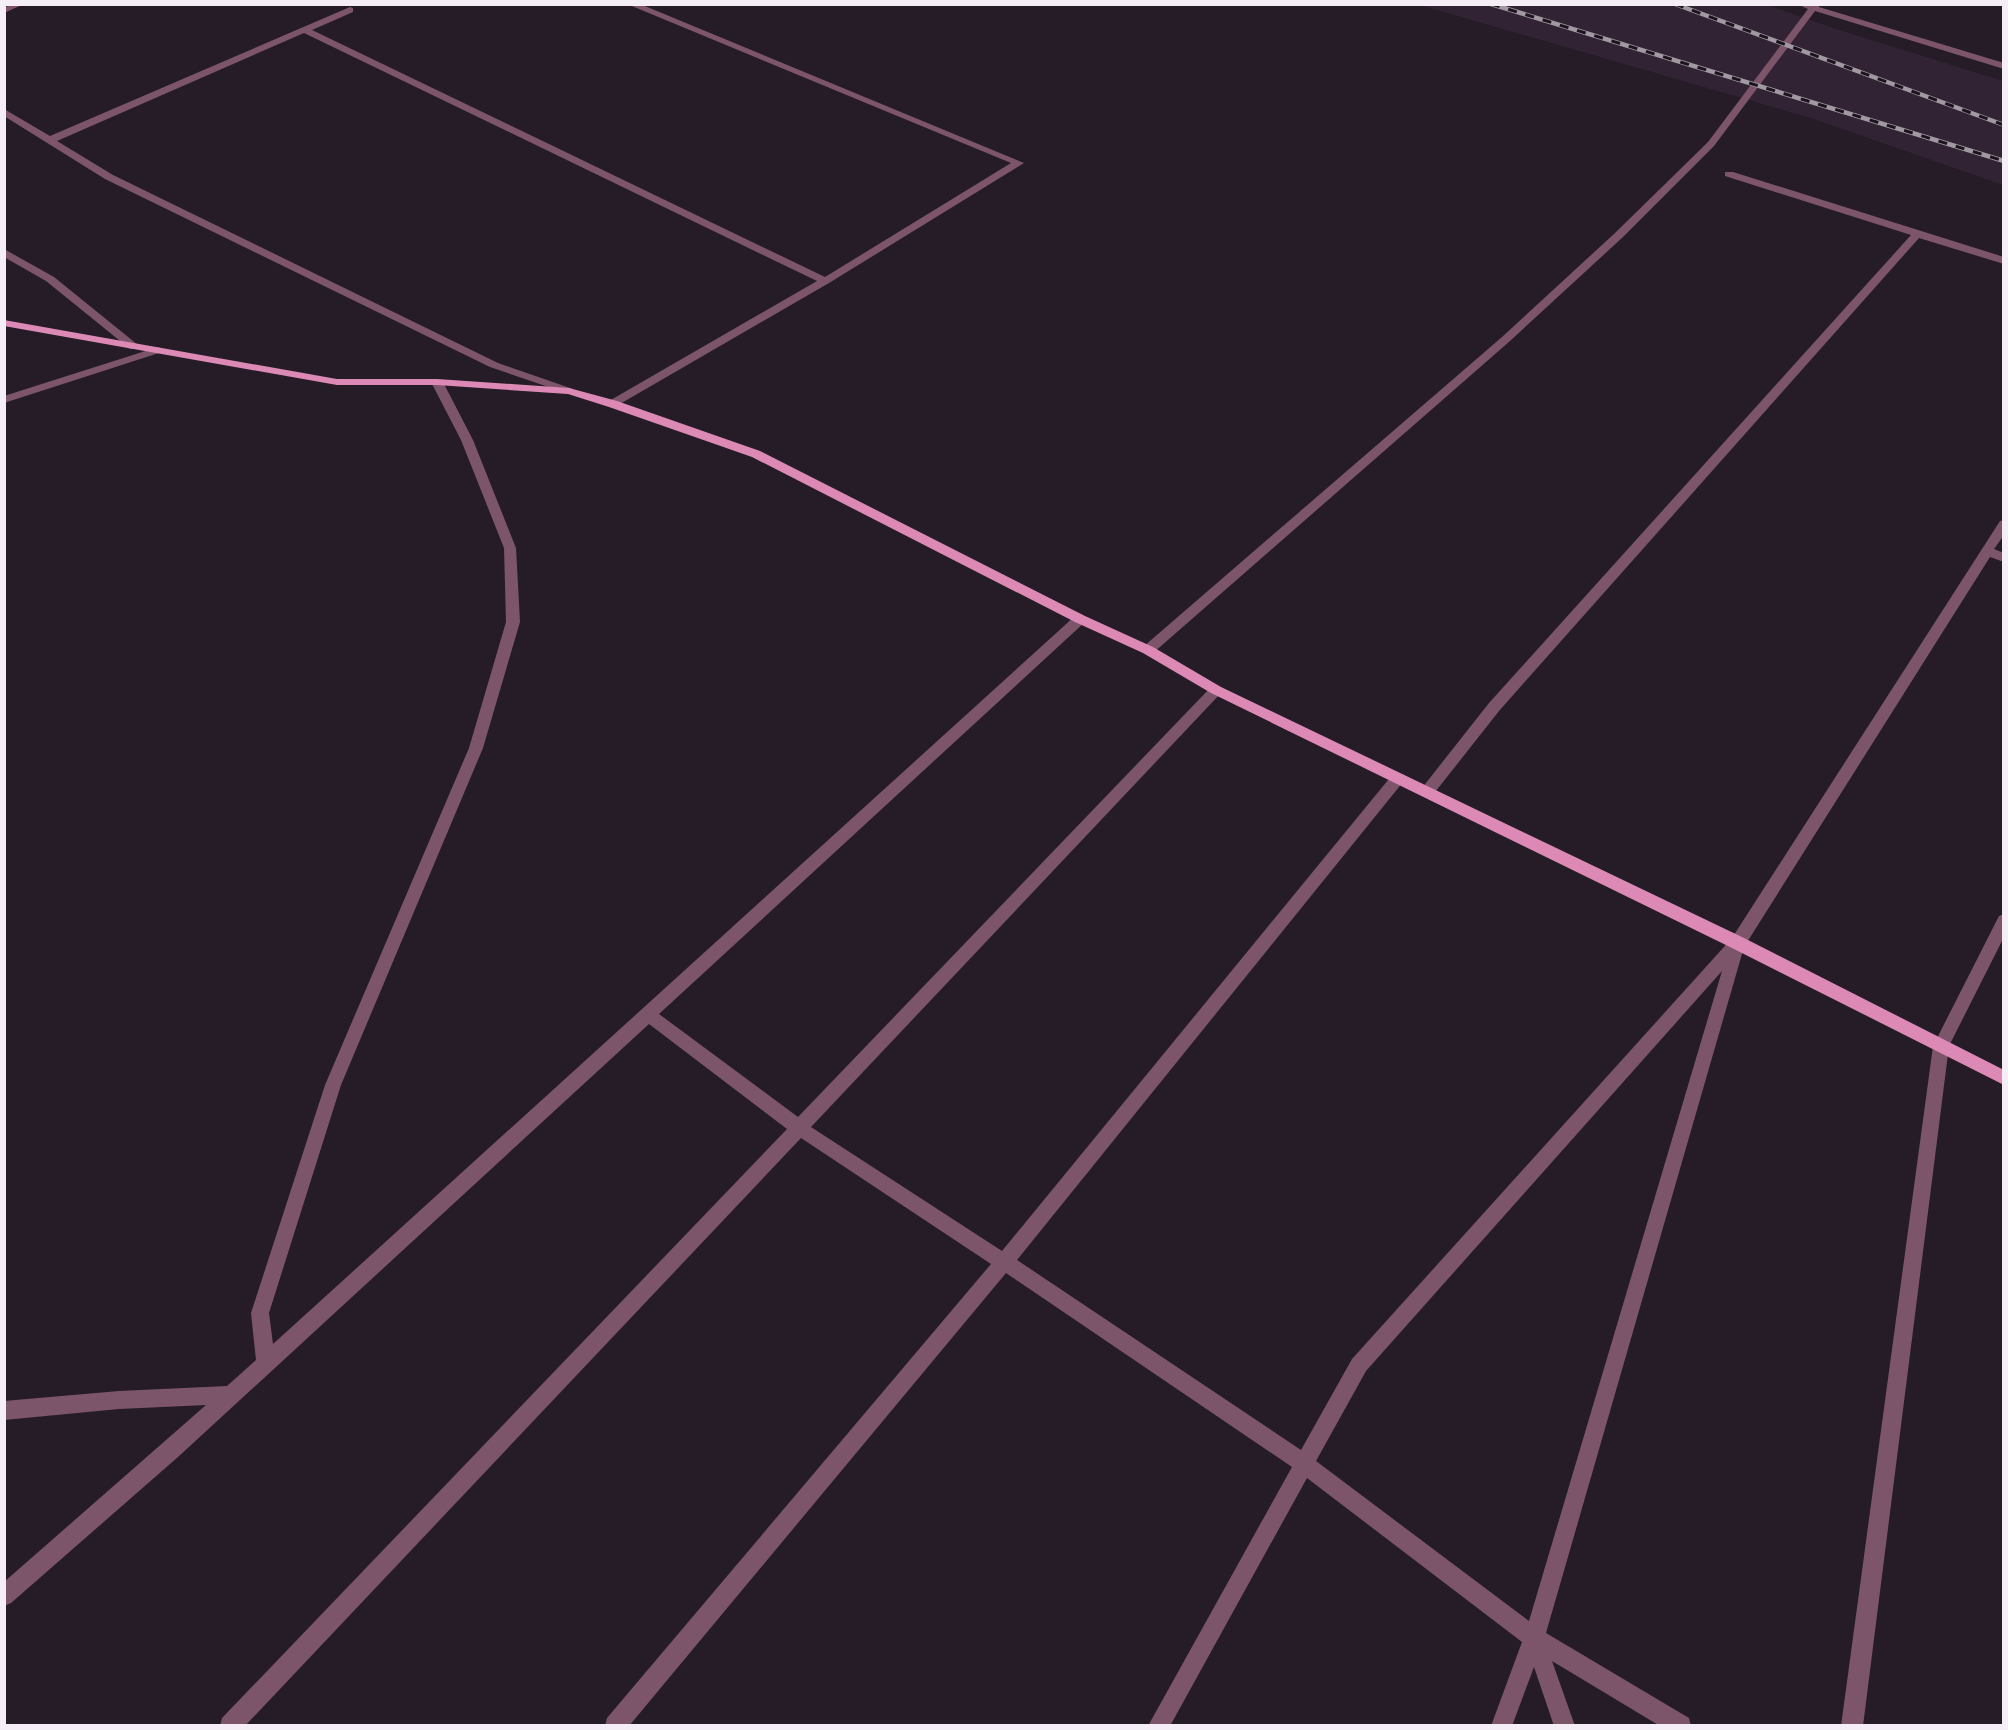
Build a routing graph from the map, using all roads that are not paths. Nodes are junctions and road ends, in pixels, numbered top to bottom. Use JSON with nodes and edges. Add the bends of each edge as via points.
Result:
{"nodes":[{"id":1,"x":20,"y":4,"type":"edge"},
{"id":2,"x":631,"y":4,"type":"edge"},
{"id":3,"x":1801,"y":4,"type":"edge"},
{"id":4,"x":1816,"y":4,"type":"edge"},
{"id":5,"x":350,"y":10,"type":"dead end"},
{"id":6,"x":4,"y":11,"type":"edge"},
{"id":7,"x":303,"y":29,"type":"junction"},
{"id":8,"x":2004,"y":66,"type":"edge"},
{"id":9,"x":4,"y":112,"type":"edge"},
{"id":10,"x":51,"y":140,"type":"junction"},
{"id":11,"x":1729,"y":174,"type":"dead end"},
{"id":12,"x":1917,"y":234,"type":"junction"},
{"id":13,"x":4,"y":252,"type":"edge"},
{"id":14,"x":2004,"y":261,"type":"edge"},
{"id":15,"x":825,"y":281,"type":"junction"},
{"id":16,"x":4,"y":323,"type":"edge"},
{"id":17,"x":134,"y":347,"type":"junction"},
{"id":18,"x":158,"y":350,"type":"junction"},
{"id":19,"x":437,"y":382,"type":"junction"},
{"id":20,"x":568,"y":391,"type":"junction"},
{"id":21,"x":4,"y":400,"type":"edge"},
{"id":22,"x":613,"y":404,"type":"junction"},
{"id":23,"x":2004,"y":524,"type":"edge"},
{"id":24,"x":1987,"y":550,"type":"junction"},
{"id":25,"x":2004,"y":558,"type":"edge"},
{"id":26,"x":1080,"y":620,"type":"junction"},
{"id":27,"x":1148,"y":650,"type":"junction"},
{"id":28,"x":1216,"y":690,"type":"junction"},
{"id":29,"x":1398,"y":778,"type":"junction"},
{"id":30,"x":1427,"y":792,"type":"junction"},
{"id":31,"x":2004,"y":921,"type":"edge"},
{"id":32,"x":1738,"y":943,"type":"junction"},
{"id":33,"x":648,"y":1014,"type":"junction"},
{"id":34,"x":1941,"y":1046,"type":"junction"},
{"id":35,"x":2004,"y":1078,"type":"edge"},
{"id":36,"x":798,"y":1127,"type":"junction"},
{"id":37,"x":1004,"y":1262,"type":"junction"},
{"id":38,"x":266,"y":1363,"type":"junction"},
{"id":39,"x":230,"y":1395,"type":"junction"},
{"id":40,"x":4,"y":1411,"type":"edge"},
{"id":41,"x":1304,"y":1464,"type":"junction"},
{"id":42,"x":4,"y":1596,"type":"edge"},
{"id":43,"x":1534,"y":1638,"type":"junction"},
{"id":44,"x":230,"y":1725,"type":"edge"},
{"id":45,"x":615,"y":1725,"type":"edge"},
{"id":46,"x":1158,"y":1725,"type":"edge"},
{"id":47,"x":1501,"y":1725,"type":"edge"},
{"id":48,"x":1565,"y":1725,"type":"edge"},
{"id":49,"x":1681,"y":1725,"type":"edge"},
{"id":50,"x":1852,"y":1725,"type":"edge"}],
"edges":[{"from":1,"to":6,"type":"street"},
{"from":2,"to":15,"type":"street","via":[[1019,163]]},
{"from":3,"to":8,"type":"street"},
{"from":4,"to":27,"type":"street","via":[[1711,144],[1619,235]]},
{"from":5,"to":7,"type":"street"},
{"from":7,"to":10,"type":"street"},
{"from":7,"to":15,"type":"street"},
{"from":9,"to":10,"type":"street"},
{"from":10,"to":20,"type":"street","via":[[109,177],[494,365]]},
{"from":11,"to":12,"type":"street"},
{"from":12,"to":14,"type":"street"},
{"from":12,"to":30,"type":"street","via":[[1494,707]]},
{"from":13,"to":17,"type":"street","via":[[50,279]]},
{"from":15,"to":22,"type":"street"},
{"from":16,"to":17,"type":"main road"},
{"from":17,"to":18,"type":"main road"},
{"from":18,"to":19,"type":"main road","via":[[337,381]]},
{"from":18,"to":21,"type":"street"},
{"from":19,"to":20,"type":"main road"},
{"from":19,"to":38,"type":"street","via":[[467,440],[510,548],[513,622],[476,748],[333,1085],[260,1313]]},
{"from":20,"to":22,"type":"main road"},
{"from":22,"to":26,"type":"main road","via":[[756,454]]},
{"from":23,"to":24,"type":"street"},
{"from":24,"to":25,"type":"street"},
{"from":24,"to":32,"type":"street"},
{"from":26,"to":27,"type":"main road"},
{"from":26,"to":33,"type":"street"},
{"from":27,"to":28,"type":"main road"},
{"from":28,"to":29,"type":"main road"},
{"from":28,"to":36,"type":"street"},
{"from":29,"to":30,"type":"main road"},
{"from":29,"to":37,"type":"street"},
{"from":30,"to":32,"type":"main road"},
{"from":31,"to":34,"type":"street"},
{"from":32,"to":34,"type":"main road"},
{"from":32,"to":41,"type":"street","via":[[1359,1365]]},
{"from":32,"to":43,"type":"street"},
{"from":33,"to":36,"type":"street"},
{"from":33,"to":38,"type":"street"},
{"from":34,"to":35,"type":"main road"},
{"from":34,"to":50,"type":"street"},
{"from":36,"to":37,"type":"street"},
{"from":36,"to":44,"type":"street"},
{"from":37,"to":41,"type":"street"},
{"from":37,"to":45,"type":"street"},
{"from":38,"to":39,"type":"street"},
{"from":39,"to":40,"type":"street"},
{"from":39,"to":42,"type":"street"},
{"from":41,"to":43,"type":"street"},
{"from":41,"to":46,"type":"street"},
{"from":43,"to":47,"type":"street"},
{"from":43,"to":48,"type":"street"},
{"from":43,"to":49,"type":"street"}]}
